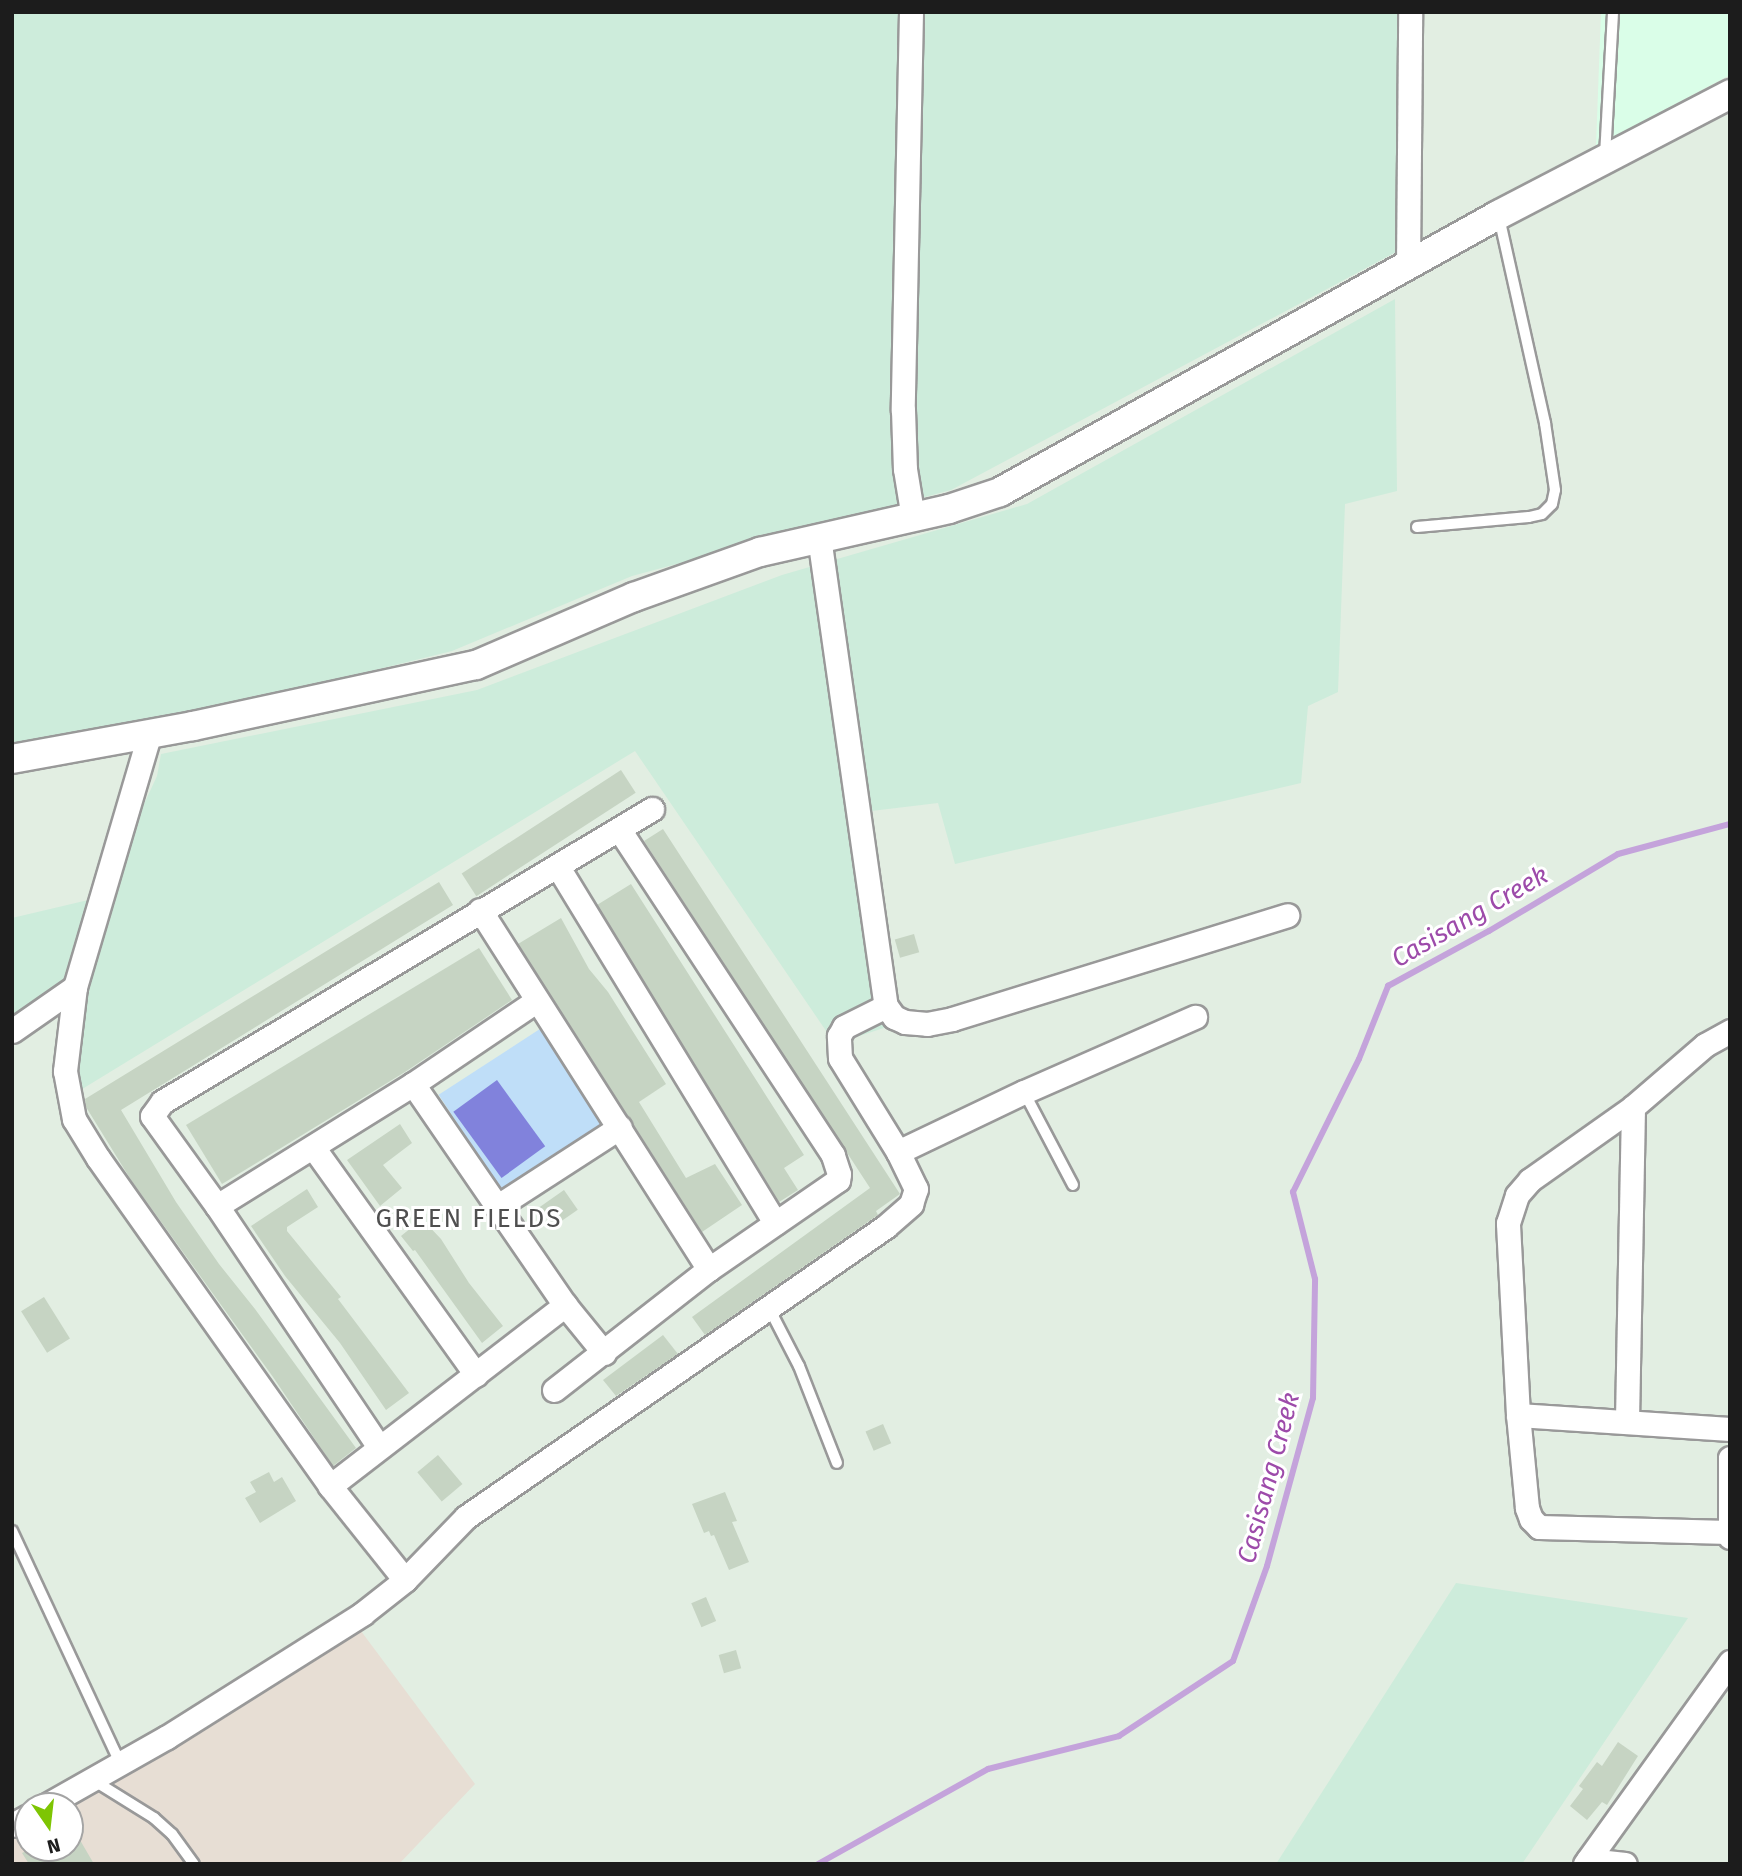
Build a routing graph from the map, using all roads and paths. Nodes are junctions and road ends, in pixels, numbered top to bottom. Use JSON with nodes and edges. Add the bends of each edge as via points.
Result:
{"nodes":[{"id":1,"x":911,"y":12,"type":"edge"},
{"id":2,"x":1410,"y":12,"type":"edge"},
{"id":3,"x":1613,"y":12,"type":"edge"},
{"id":4,"x":1730,"y":94,"type":"edge"},
{"id":5,"x":1604,"y":158,"type":"junction"},
{"id":6,"x":1498,"y":215,"type":"junction"},
{"id":7,"x":1408,"y":266,"type":"junction"},
{"id":8,"x":913,"y":517,"type":"junction"},
{"id":9,"x":1417,"y":527,"type":"dead end"},
{"id":10,"x":819,"y":537,"type":"junction"},
{"id":11,"x":149,"y":735,"type":"junction"},
{"id":12,"x":12,"y":759,"type":"edge"},
{"id":13,"x":652,"y":809,"type":"dead end"},
{"id":14,"x":619,"y":829,"type":"junction"},
{"id":15,"x":558,"y":867,"type":"junction"},
{"id":16,"x":480,"y":910,"type":"junction"},
{"id":17,"x":1286,"y":915,"type":"dead end"},
{"id":18,"x":75,"y":987,"type":"junction"},
{"id":19,"x":536,"y":1001,"type":"junction"},
{"id":20,"x":886,"y":1006,"type":"junction"},
{"id":21,"x":1195,"y":1017,"type":"dead end"},
{"id":22,"x":12,"y":1031,"type":"edge"},
{"id":23,"x":1730,"y":1031,"type":"edge"},
{"id":24,"x":413,"y":1084,"type":"junction"},
{"id":25,"x":1024,"y":1092,"type":"junction"},
{"id":26,"x":1633,"y":1107,"type":"junction"},
{"id":27,"x":620,"y":1127,"type":"junction"},
{"id":28,"x":313,"y":1147,"type":"junction"},
{"id":29,"x":898,"y":1152,"type":"junction"},
{"id":30,"x":1073,"y":1185,"type":"dead end"},
{"id":31,"x":217,"y":1206,"type":"junction"},
{"id":32,"x":498,"y":1206,"type":"junction"},
{"id":33,"x":775,"y":1223,"type":"junction"},
{"id":34,"x":709,"y":1269,"type":"junction"},
{"id":35,"x":565,"y":1305,"type":"junction"},
{"id":36,"x":769,"y":1308,"type":"junction"},
{"id":37,"x":604,"y":1353,"type":"junction"},
{"id":38,"x":476,"y":1375,"type":"junction"},
{"id":39,"x":554,"y":1390,"type":"dead end"},
{"id":40,"x":1518,"y":1415,"type":"junction"},
{"id":41,"x":1627,"y":1420,"type":"junction"},
{"id":42,"x":1730,"y":1429,"type":"edge"},
{"id":43,"x":379,"y":1447,"type":"junction"},
{"id":44,"x":1730,"y":1458,"type":"edge"},
{"id":45,"x":837,"y":1463,"type":"dead end"},
{"id":46,"x":330,"y":1486,"type":"junction"},
{"id":47,"x":12,"y":1531,"type":"edge"},
{"id":48,"x":1730,"y":1535,"type":"edge"},
{"id":49,"x":405,"y":1580,"type":"junction"},
{"id":50,"x":1730,"y":1662,"type":"edge"},
{"id":51,"x":120,"y":1763,"type":"junction"},
{"id":52,"x":92,"y":1779,"type":"junction"},
{"id":53,"x":70,"y":1792,"type":"edge"},
{"id":54,"x":1586,"y":1862,"type":"edge"},
{"id":55,"x":194,"y":1864,"type":"edge"},
{"id":56,"x":1625,"y":1864,"type":"edge"}],
"edges":[{"from":1,"to":8,"type":"street","via":[[903,410]]},
{"from":2,"to":7,"type":"street"},
{"from":3,"to":5,"type":"lane"},
{"from":4,"to":5,"type":"street"},
{"from":5,"to":6,"type":"street"},
{"from":6,"to":7,"type":"street"},
{"from":6,"to":9,"type":"lane","via":[[1545,423],[1555,490],[1552,504],[1542,514],[1530,517]]},
{"from":7,"to":8,"type":"street","via":[[1028,478],[976,501]]},
{"from":8,"to":10,"type":"street"},
{"from":10,"to":11,"type":"street","via":[[760,552],[634,597],[476,665]]},
{"from":10,"to":20,"type":"street"},
{"from":11,"to":12,"type":"street"},
{"from":11,"to":18,"type":"street"},
{"from":13,"to":14,"type":"street"},
{"from":14,"to":15,"type":"street"},
{"from":14,"to":33,"type":"street","via":[[838,1167],[838,1180]]},
{"from":15,"to":16,"type":"street"},
{"from":15,"to":33,"type":"street"},
{"from":16,"to":19,"type":"street"},
{"from":16,"to":31,"type":"street","via":[[162,1102],[152,1116]]},
{"from":17,"to":20,"type":"street","via":[[952,1019],[905,1022]]},
{"from":18,"to":22,"type":"street"},
{"from":18,"to":46,"type":"street","via":[[65,1071],[74,1119]]},
{"from":19,"to":24,"type":"street"},
{"from":19,"to":27,"type":"street"},
{"from":20,"to":29,"type":"street","via":[[844,1027],[838,1046],[845,1071]]},
{"from":21,"to":25,"type":"street"},
{"from":23,"to":26,"type":"street","via":[[1705,1045]]},
{"from":24,"to":28,"type":"street"},
{"from":24,"to":32,"type":"street"},
{"from":25,"to":29,"type":"street"},
{"from":25,"to":30,"type":"lane"},
{"from":26,"to":40,"type":"street","via":[[1530,1180],[1511,1210]]},
{"from":26,"to":41,"type":"street"},
{"from":27,"to":32,"type":"street"},
{"from":27,"to":34,"type":"street"},
{"from":28,"to":31,"type":"street"},
{"from":28,"to":38,"type":"street"},
{"from":29,"to":36,"type":"street","via":[[916,1189],[911,1204]]},
{"from":31,"to":43,"type":"street"},
{"from":32,"to":35,"type":"street"},
{"from":33,"to":34,"type":"street"},
{"from":34,"to":37,"type":"street"},
{"from":35,"to":37,"type":"street"},
{"from":35,"to":38,"type":"street"},
{"from":36,"to":45,"type":"lane","via":[[799,1366]]},
{"from":36,"to":49,"type":"street","via":[[466,1517]]},
{"from":37,"to":39,"type":"street"},
{"from":38,"to":43,"type":"street"},
{"from":40,"to":41,"type":"street"},
{"from":40,"to":48,"type":"street","via":[[1527,1508],[1539,1527]]},
{"from":41,"to":42,"type":"street"},
{"from":43,"to":46,"type":"street"},
{"from":44,"to":48,"type":"street"},
{"from":46,"to":49,"type":"street"},
{"from":47,"to":51,"type":"lane"},
{"from":49,"to":51,"type":"street","via":[[325,1639]]},
{"from":50,"to":54,"type":"street"},
{"from":51,"to":52,"type":"street"},
{"from":52,"to":53,"type":"street"},
{"from":52,"to":55,"type":"lane","via":[[154,1818]]},
{"from":54,"to":56,"type":"street"}]}
